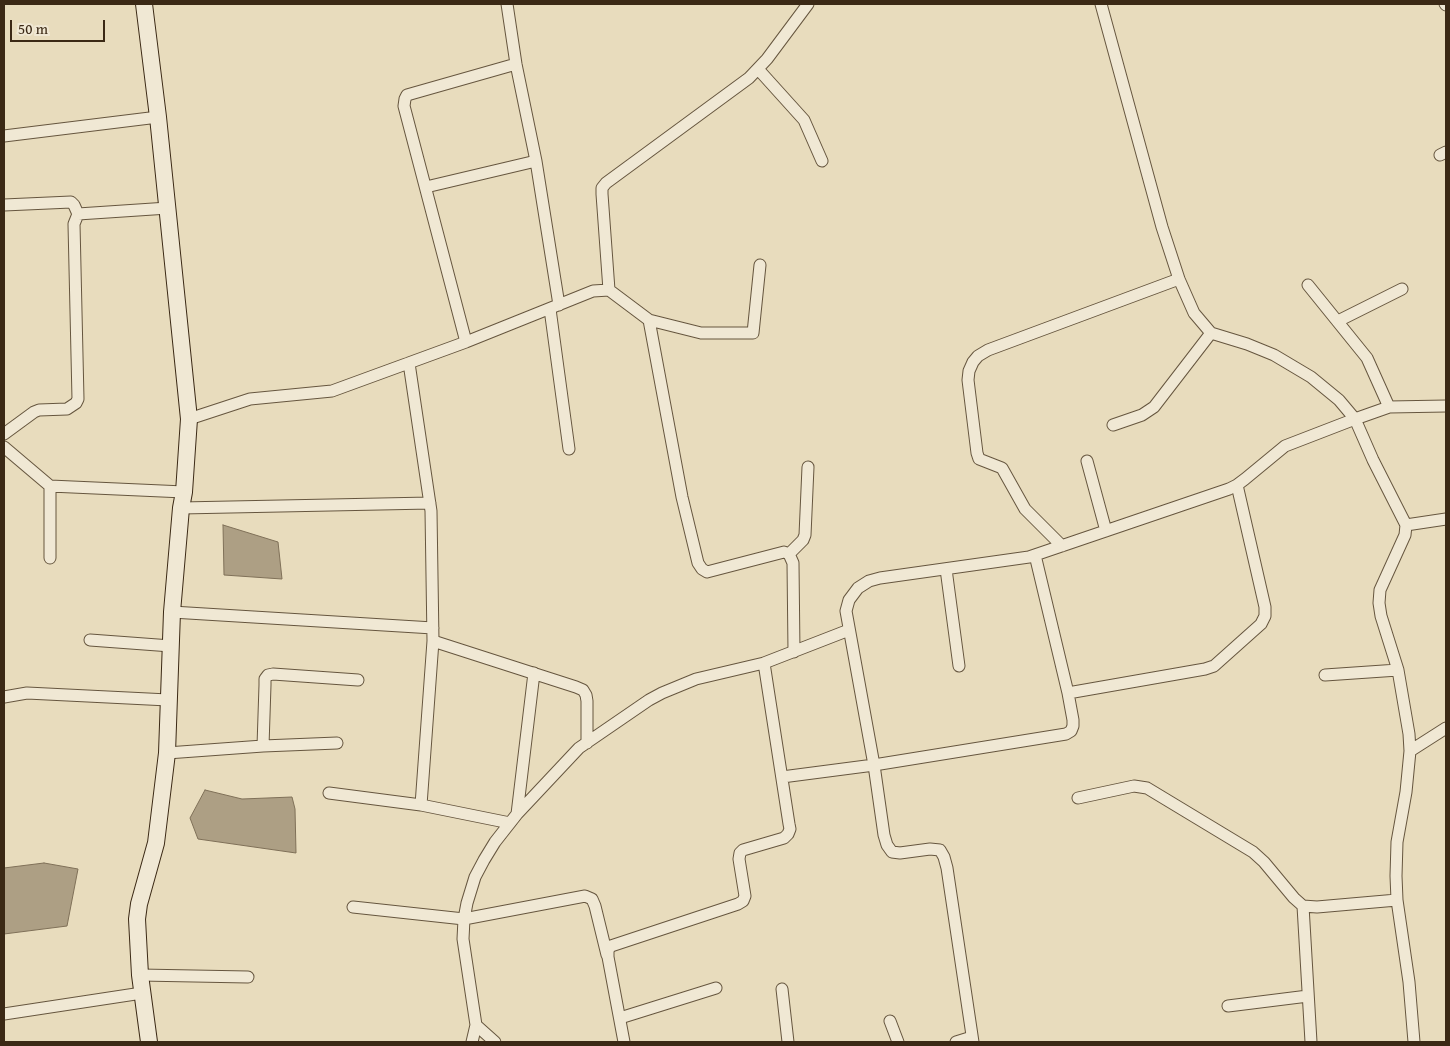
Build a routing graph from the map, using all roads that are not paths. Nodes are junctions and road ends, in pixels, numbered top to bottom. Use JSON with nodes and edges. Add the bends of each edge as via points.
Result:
{"nodes":[{"id":1,"x":144,"y":4,"type":"edge"},
{"id":2,"x":507,"y":4,"type":"edge"},
{"id":3,"x":808,"y":4,"type":"edge"},
{"id":4,"x":1102,"y":4,"type":"edge"},
{"id":5,"x":516,"y":64,"type":"junction"},
{"id":6,"x":758,"y":69,"type":"junction"},
{"id":7,"x":158,"y":118,"type":"junction"},
{"id":8,"x":4,"y":136,"type":"edge"},
{"id":9,"x":536,"y":161,"type":"junction"},
{"id":10,"x":822,"y":161,"type":"dead end"},
{"id":11,"x":426,"y":187,"type":"junction"},
{"id":12,"x":4,"y":205,"type":"edge"},
{"id":13,"x":168,"y":208,"type":"junction"},
{"id":14,"x":78,"y":214,"type":"junction"},
{"id":15,"x":760,"y":265,"type":"dead end"},
{"id":16,"x":1179,"y":279,"type":"junction"},
{"id":17,"x":1308,"y":285,"type":"dead end"},
{"id":18,"x":1402,"y":289,"type":"dead end"},
{"id":19,"x":609,"y":290,"type":"junction"},
{"id":20,"x":554,"y":307,"type":"junction"},
{"id":21,"x":649,"y":320,"type":"junction"},
{"id":22,"x":1338,"y":321,"type":"junction"},
{"id":23,"x":1211,"y":334,"type":"junction"},
{"id":24,"x":466,"y":342,"type":"junction"},
{"id":25,"x":408,"y":364,"type":"junction"},
{"id":26,"x":1446,"y":406,"type":"edge"},
{"id":27,"x":1389,"y":407,"type":"junction"},
{"id":28,"x":189,"y":419,"type":"junction"},
{"id":29,"x":1355,"y":419,"type":"junction"},
{"id":30,"x":1113,"y":425,"type":"dead end"},
{"id":31,"x":4,"y":434,"type":"edge"},
{"id":32,"x":4,"y":447,"type":"edge"},
{"id":33,"x":569,"y":449,"type":"dead end"},
{"id":34,"x":1087,"y":461,"type":"dead end"},
{"id":35,"x":808,"y":467,"type":"dead end"},
{"id":36,"x":1237,"y":485,"type":"junction"},
{"id":37,"x":50,"y":486,"type":"junction"},
{"id":38,"x":184,"y":492,"type":"junction"},
{"id":39,"x":430,"y":503,"type":"junction"},
{"id":40,"x":181,"y":508,"type":"junction"},
{"id":41,"x":1446,"y":519,"type":"edge"},
{"id":42,"x":1406,"y":525,"type":"junction"},
{"id":43,"x":1106,"y":531,"type":"junction"},
{"id":44,"x":1062,"y":546,"type":"junction"},
{"id":45,"x":789,"y":554,"type":"junction"},
{"id":46,"x":1035,"y":555,"type":"junction"},
{"id":47,"x":50,"y":558,"type":"dead end"},
{"id":48,"x":946,"y":569,"type":"junction"},
{"id":49,"x":172,"y":612,"type":"junction"},
{"id":50,"x":433,"y":628,"type":"junction"},
{"id":51,"x":849,"y":630,"type":"junction"},
{"id":52,"x":90,"y":640,"type":"dead end"},
{"id":53,"x":433,"y":641,"type":"junction"},
{"id":54,"x":170,"y":646,"type":"junction"},
{"id":55,"x":794,"y":652,"type":"junction"},
{"id":56,"x":764,"y":663,"type":"junction"},
{"id":57,"x":959,"y":666,"type":"dead end"},
{"id":58,"x":1398,"y":670,"type":"junction"},
{"id":59,"x":534,"y":673,"type":"junction"},
{"id":60,"x":1325,"y":675,"type":"dead end"},
{"id":61,"x":358,"y":680,"type":"dead end"},
{"id":62,"x":1068,"y":693,"type":"junction"},
{"id":63,"x":4,"y":697,"type":"edge"},
{"id":64,"x":168,"y":700,"type":"junction"},
{"id":65,"x":1446,"y":728,"type":"edge"},
{"id":66,"x":587,"y":742,"type":"junction"},
{"id":67,"x":337,"y":743,"type":"dead end"},
{"id":68,"x":263,"y":746,"type":"junction"},
{"id":69,"x":1410,"y":751,"type":"junction"},
{"id":70,"x":167,"y":753,"type":"junction"},
{"id":71,"x":874,"y":764,"type":"junction"},
{"id":72,"x":782,"y":777,"type":"junction"},
{"id":73,"x":329,"y":793,"type":"dead end"},
{"id":74,"x":1078,"y":798,"type":"dead end"},
{"id":75,"x":421,"y":805,"type":"junction"},
{"id":76,"x":513,"y":819,"type":"junction"},
{"id":77,"x":1397,"y":900,"type":"junction"},
{"id":78,"x":1303,"y":906,"type":"junction"},
{"id":79,"x":353,"y":907,"type":"dead end"},
{"id":80,"x":464,"y":918,"type":"junction"},
{"id":81,"x":608,"y":957,"type":"junction"},
{"id":82,"x":140,"y":976,"type":"junction"},
{"id":83,"x":248,"y":977,"type":"dead end"},
{"id":84,"x":716,"y":988,"type":"dead end"},
{"id":85,"x":782,"y":990,"type":"dead end"},
{"id":86,"x":142,"y":993,"type":"junction"},
{"id":87,"x":1308,"y":996,"type":"junction"},
{"id":88,"x":1228,"y":1006,"type":"dead end"},
{"id":89,"x":4,"y":1014,"type":"edge"},
{"id":90,"x":620,"y":1018,"type":"junction"},
{"id":91,"x":890,"y":1021,"type":"dead end"},
{"id":92,"x":476,"y":1025,"type":"junction"},
{"id":93,"x":973,"y":1040,"type":"edge"},
{"id":94,"x":149,"y":1042,"type":"edge"},
{"id":95,"x":472,"y":1042,"type":"edge"},
{"id":96,"x":495,"y":1042,"type":"edge"},
{"id":97,"x":624,"y":1042,"type":"edge"},
{"id":98,"x":788,"y":1042,"type":"edge"},
{"id":99,"x":898,"y":1042,"type":"edge"},
{"id":100,"x":956,"y":1042,"type":"edge"},
{"id":101,"x":1311,"y":1042,"type":"edge"},
{"id":102,"x":1414,"y":1042,"type":"edge"}],
"edges":[{"from":1,"to":7,"type":"main road"},
{"from":2,"to":5,"type":"street"},
{"from":3,"to":6,"type":"street"},
{"from":4,"to":16,"type":"street","via":[[1162,228]]},
{"from":5,"to":9,"type":"street"},
{"from":5,"to":11,"type":"street","via":[[407,96],[404,106]]},
{"from":6,"to":10,"type":"street","via":[[804,120]]},
{"from":6,"to":19,"type":"street","via":[[602,188]]},
{"from":7,"to":8,"type":"street"},
{"from":7,"to":13,"type":"main road"},
{"from":9,"to":11,"type":"street"},
{"from":9,"to":20,"type":"street"},
{"from":11,"to":24,"type":"street"},
{"from":12,"to":14,"type":"street","via":[[71,202]]},
{"from":13,"to":14,"type":"street"},
{"from":13,"to":28,"type":"main road"},
{"from":14,"to":31,"type":"street","via":[[74,224],[78,399],[66,409],[34,412]]},
{"from":15,"to":21,"type":"street","via":[[753,333],[702,333]]},
{"from":16,"to":23,"type":"street","via":[[1194,313]]},
{"from":16,"to":44,"type":"street","via":[[988,350],[978,356],[969,371],[979,459],[1002,468],[1025,509]]},
{"from":17,"to":22,"type":"street"},
{"from":18,"to":22,"type":"street"},
{"from":19,"to":20,"type":"street","via":[[593,291]]},
{"from":19,"to":21,"type":"street"},
{"from":20,"to":24,"type":"street"},
{"from":20,"to":33,"type":"street"},
{"from":21,"to":45,"type":"street","via":[[681,490],[702,570],[708,572],[784,552]]},
{"from":22,"to":27,"type":"street","via":[[1367,358]]},
{"from":23,"to":29,"type":"street","via":[[1247,344],[1281,359],[1339,400]]},
{"from":23,"to":30,"type":"street","via":[[1154,407],[1142,415]]},
{"from":24,"to":25,"type":"street"},
{"from":25,"to":28,"type":"street","via":[[332,390],[250,399]]},
{"from":25,"to":39,"type":"street"},
{"from":26,"to":27,"type":"street"},
{"from":27,"to":29,"type":"street"},
{"from":28,"to":38,"type":"main road"},
{"from":29,"to":36,"type":"street","via":[[1285,446]]},
{"from":29,"to":42,"type":"street"},
{"from":32,"to":37,"type":"street"},
{"from":34,"to":43,"type":"street"},
{"from":35,"to":45,"type":"street","via":[[804,540]]},
{"from":36,"to":43,"type":"street"},
{"from":36,"to":62,"type":"street","via":[[1265,606],[1261,624],[1214,666],[1205,670]]},
{"from":37,"to":38,"type":"street"},
{"from":37,"to":47,"type":"street"},
{"from":38,"to":40,"type":"main road"},
{"from":39,"to":40,"type":"street"},
{"from":39,"to":50,"type":"street"},
{"from":40,"to":49,"type":"main road"},
{"from":41,"to":42,"type":"street"},
{"from":42,"to":58,"type":"street","via":[[1405,535],[1380,590],[1379,602]]},
{"from":43,"to":44,"type":"street"},
{"from":44,"to":46,"type":"street"},
{"from":45,"to":55,"type":"street","via":[[793,562]]},
{"from":46,"to":48,"type":"street"},
{"from":46,"to":62,"type":"street"},
{"from":48,"to":51,"type":"street","via":[[869,581],[858,588],[849,600],[846,611]]},
{"from":48,"to":57,"type":"street"},
{"from":49,"to":50,"type":"street"},
{"from":49,"to":54,"type":"main road"},
{"from":50,"to":53,"type":"street"},
{"from":51,"to":55,"type":"street"},
{"from":51,"to":71,"type":"street"},
{"from":52,"to":54,"type":"street"},
{"from":53,"to":59,"type":"street"},
{"from":53,"to":75,"type":"street"},
{"from":54,"to":64,"type":"main road"},
{"from":55,"to":56,"type":"street"},
{"from":56,"to":66,"type":"street","via":[[678,685],[649,700]]},
{"from":56,"to":72,"type":"street"},
{"from":58,"to":60,"type":"street"},
{"from":58,"to":69,"type":"street"},
{"from":59,"to":66,"type":"street","via":[[583,690],[587,700]]},
{"from":59,"to":76,"type":"street"},
{"from":61,"to":68,"type":"street","via":[[268,675],[264,685]]},
{"from":62,"to":71,"type":"street","via":[[1073,726],[1066,734]]},
{"from":63,"to":64,"type":"street","via":[[27,693]]},
{"from":64,"to":70,"type":"main road"},
{"from":65,"to":69,"type":"street"},
{"from":66,"to":76,"type":"street"},
{"from":67,"to":68,"type":"street"},
{"from":68,"to":70,"type":"street"},
{"from":69,"to":77,"type":"street","via":[[1398,842]]},
{"from":70,"to":82,"type":"main road","via":[[156,843],[137,919]]},
{"from":71,"to":72,"type":"street"},
{"from":71,"to":93,"type":"street","via":[[884,835],[892,852],[940,850],[944,857]]},
{"from":72,"to":81,"type":"street","via":[[790,829],[784,838],[740,853],[743,901],[617,943],[608,950]]},
{"from":73,"to":75,"type":"street"},
{"from":74,"to":78,"type":"street","via":[[1134,786],[1147,788],[1253,852]]},
{"from":75,"to":76,"type":"street"},
{"from":76,"to":80,"type":"street","via":[[475,877]]},
{"from":77,"to":78,"type":"street"},
{"from":77,"to":102,"type":"street","via":[[1408,966]]},
{"from":78,"to":87,"type":"street"},
{"from":79,"to":80,"type":"street"},
{"from":80,"to":81,"type":"street","via":[[586,896],[595,906]]},
{"from":80,"to":92,"type":"street","via":[[463,939]]},
{"from":81,"to":90,"type":"street"},
{"from":82,"to":83,"type":"street"},
{"from":82,"to":86,"type":"main road"},
{"from":84,"to":90,"type":"street"},
{"from":85,"to":98,"type":"street"},
{"from":86,"to":89,"type":"street"},
{"from":86,"to":94,"type":"main road"},
{"from":87,"to":88,"type":"street"},
{"from":87,"to":101,"type":"street"},
{"from":90,"to":97,"type":"street"},
{"from":91,"to":99,"type":"street"},
{"from":92,"to":95,"type":"street"},
{"from":92,"to":96,"type":"street"},
{"from":93,"to":100,"type":"street"}]}
